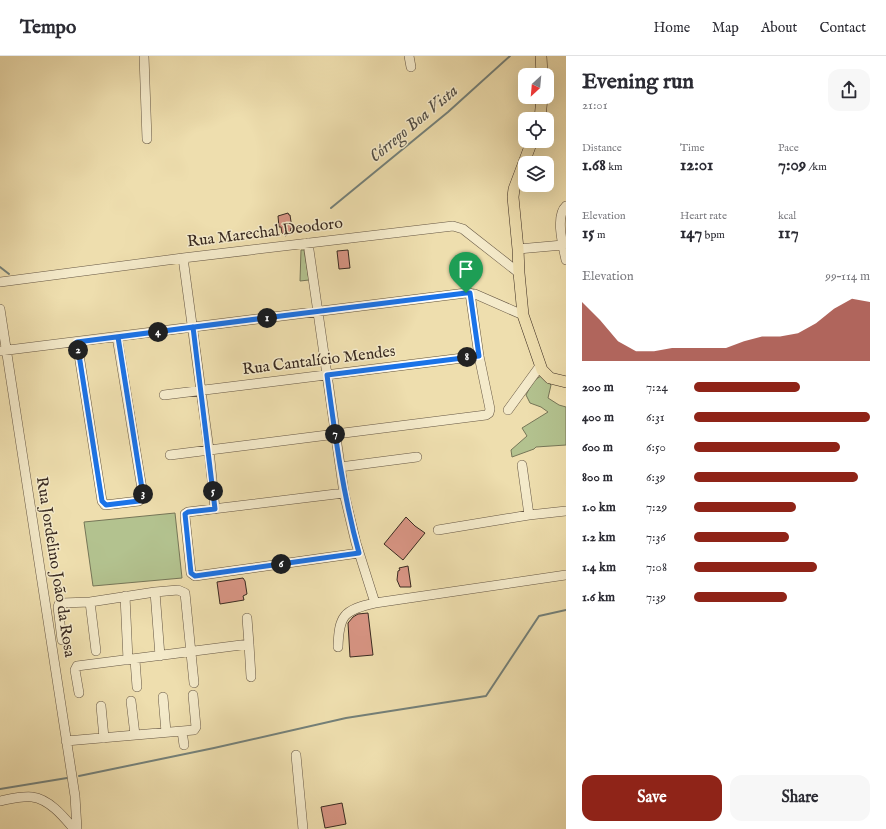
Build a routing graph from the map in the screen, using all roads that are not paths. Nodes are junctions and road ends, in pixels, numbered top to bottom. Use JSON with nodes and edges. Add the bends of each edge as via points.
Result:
{"nodes":[{"id":1,"x":144,"y":56,"type":"edge"},
{"id":2,"x":409,"y":56,"type":"edge"},
{"id":3,"x":541,"y":56,"type":"edge"},
{"id":4,"x":411,"y":67,"type":"dead end"},
{"id":5,"x":542,"y":68,"type":"edge"},
{"id":6,"x":147,"y":139,"type":"dead end"},
{"id":7,"x":529,"y":148,"type":"edge"},
{"id":8,"x":566,"y":206,"type":"edge"},
{"id":9,"x":308,"y":244,"type":"junction"},
{"id":10,"x":562,"y":245,"type":"junction"},
{"id":11,"x":518,"y":249,"type":"junction"},
{"id":12,"x":183,"y":258,"type":"junction"},
{"id":13,"x":566,"y":260,"type":"edge"},
{"id":14,"x":519,"y":273,"type":"junction"},
{"id":15,"x":0,"y":282,"type":"edge"},
{"id":16,"x":470,"y":293,"type":"junction"},
{"id":17,"x":0,"y":309,"type":"edge"},
{"id":18,"x":318,"y":312,"type":"junction"},
{"id":19,"x":523,"y":315,"type":"junction"},
{"id":20,"x":193,"y":327,"type":"junction"},
{"id":21,"x":118,"y":337,"type":"junction"},
{"id":22,"x":77,"y":342,"type":"junction"},
{"id":23,"x":3,"y":350,"type":"edge"},
{"id":24,"x":479,"y":356,"type":"junction"},
{"id":25,"x":540,"y":366,"type":"junction"},
{"id":26,"x":327,"y":375,"type":"junction"},
{"id":27,"x":566,"y":382,"type":"edge"},
{"id":28,"x":201,"y":390,"type":"junction"},
{"id":29,"x":164,"y":395,"type":"dead end"},
{"id":30,"x":508,"y":410,"type":"dead end"},
{"id":31,"x":336,"y":434,"type":"junction"},
{"id":32,"x":209,"y":450,"type":"junction"},
{"id":33,"x":170,"y":455,"type":"dead end"},
{"id":34,"x":417,"y":457,"type":"dead end"},
{"id":35,"x":522,"y":464,"type":"dead end"},
{"id":36,"x":340,"y":467,"type":"junction"},
{"id":37,"x":344,"y":493,"type":"junction"},
{"id":38,"x":215,"y":509,"type":"junction"},
{"id":39,"x":566,"y":511,"type":"edge"},
{"id":40,"x":529,"y":515,"type":"junction"},
{"id":41,"x":438,"y":530,"type":"dead end"},
{"id":42,"x":359,"y":553,"type":"junction"},
{"id":43,"x":566,"y":575,"type":"edge"},
{"id":44,"x":155,"y":592,"type":"junction"},
{"id":45,"x":125,"y":596,"type":"junction"},
{"id":46,"x":90,"y":602,"type":"junction"},
{"id":47,"x":374,"y":603,"type":"junction"},
{"id":48,"x":247,"y":618,"type":"dead end"},
{"id":49,"x":62,"y":640,"type":"dead end"},
{"id":50,"x":249,"y":644,"type":"junction"},
{"id":51,"x":338,"y":648,"type":"dead end"},
{"id":52,"x":96,"y":651,"type":"dead end"},
{"id":53,"x":191,"y":652,"type":"junction"},
{"id":54,"x":160,"y":656,"type":"junction"},
{"id":55,"x":131,"y":660,"type":"junction"},
{"id":56,"x":251,"y":677,"type":"dead end"},
{"id":57,"x":194,"y":683,"type":"dead end"},
{"id":58,"x":137,"y":687,"type":"dead end"},
{"id":59,"x":79,"y":693,"type":"dead end"},
{"id":60,"x":193,"y":695,"type":"dead end"},
{"id":61,"x":163,"y":698,"type":"dead end"},
{"id":62,"x":131,"y":701,"type":"dead end"},
{"id":63,"x":101,"y":706,"type":"dead end"},
{"id":64,"x":182,"y":731,"type":"junction"},
{"id":65,"x":166,"y":732,"type":"junction"},
{"id":66,"x":135,"y":735,"type":"junction"},
{"id":67,"x":104,"y":738,"type":"junction"},
{"id":68,"x":66,"y":741,"type":"junction"},
{"id":69,"x":184,"y":745,"type":"dead end"},
{"id":70,"x":296,"y":755,"type":"dead end"},
{"id":71,"x":0,"y":801,"type":"edge"},
{"id":72,"x":75,"y":829,"type":"edge"},
{"id":73,"x":303,"y":829,"type":"edge"}],
"edges":[{"from":1,"to":6,"type":"street"},
{"from":2,"to":4,"type":"street"},
{"from":3,"to":5,"type":"main road"},
{"from":7,"to":11,"type":"main road","via":[[513,197]]},
{"from":8,"to":10,"type":"street","via":[[560,217]]},
{"from":9,"to":12,"type":"street","name":"Rua Marechal Deodoro"},
{"from":9,"to":14,"type":"street","name":"Rua Marechal Deodoro","via":[[453,226],[463,229]]},
{"from":9,"to":18,"type":"street"},
{"from":10,"to":11,"type":"street"},
{"from":10,"to":13,"type":"street"},
{"from":11,"to":14,"type":"main road"},
{"from":12,"to":15,"type":"street","name":"Rua Marechal Deodoro"},
{"from":12,"to":20,"type":"street"},
{"from":14,"to":19,"type":"main road"},
{"from":16,"to":18,"type":"street"},
{"from":16,"to":19,"type":"street"},
{"from":16,"to":24,"type":"street"},
{"from":17,"to":23,"type":"street","name":"Rua Jordelino João da Rosa"},
{"from":18,"to":20,"type":"street"},
{"from":18,"to":26,"type":"street"},
{"from":19,"to":25,"type":"main road"},
{"from":20,"to":21,"type":"street"},
{"from":20,"to":28,"type":"street"},
{"from":21,"to":22,"type":"street"},
{"from":21,"to":22,"type":"street","via":[[143,495],[139,501],[106,505],[102,501]]},
{"from":22,"to":23,"type":"street"},
{"from":23,"to":68,"type":"street","name":"Rua Jordelino João da Rosa","via":[[63,695]]},
{"from":24,"to":26,"type":"street","name":"Rua Cantalício Mendes"},
{"from":24,"to":31,"type":"street","via":[[490,409],[486,415]]},
{"from":25,"to":27,"type":"main road","via":[[548,377]]},
{"from":25,"to":30,"type":"street"},
{"from":26,"to":28,"type":"street","name":"Rua Cantalício Mendes"},
{"from":26,"to":31,"type":"street"},
{"from":28,"to":29,"type":"street","name":"Rua Cantalício Mendes"},
{"from":28,"to":32,"type":"street"},
{"from":31,"to":32,"type":"street"},
{"from":31,"to":36,"type":"street"},
{"from":32,"to":33,"type":"street"},
{"from":32,"to":38,"type":"street"},
{"from":34,"to":36,"type":"street"},
{"from":35,"to":40,"type":"street"},
{"from":36,"to":37,"type":"street"},
{"from":37,"to":38,"type":"street"},
{"from":37,"to":42,"type":"street"},
{"from":38,"to":42,"type":"street","via":[[185,514],[191,573],[195,576]]},
{"from":39,"to":40,"type":"street"},
{"from":40,"to":41,"type":"street"},
{"from":42,"to":47,"type":"street"},
{"from":43,"to":47,"type":"street"},
{"from":44,"to":45,"type":"street"},
{"from":44,"to":53,"type":"street","via":[[178,590],[185,593]]},
{"from":44,"to":54,"type":"street"},
{"from":45,"to":46,"type":"street"},
{"from":45,"to":55,"type":"street"},
{"from":46,"to":49,"type":"street","via":[[59,604]]},
{"from":46,"to":52,"type":"street"},
{"from":47,"to":51,"type":"street","via":[[356,607],[346,615],[341,622]]},
{"from":48,"to":50,"type":"street"},
{"from":50,"to":53,"type":"street"},
{"from":50,"to":56,"type":"street"},
{"from":53,"to":54,"type":"street"},
{"from":53,"to":57,"type":"street"},
{"from":54,"to":55,"type":"street"},
{"from":55,"to":58,"type":"street"},
{"from":55,"to":59,"type":"street","via":[[77,666],[75,670]]},
{"from":60,"to":64,"type":"street","via":[[196,727],[194,730]]},
{"from":61,"to":65,"type":"street"},
{"from":62,"to":66,"type":"street"},
{"from":63,"to":67,"type":"street"},
{"from":64,"to":65,"type":"street"},
{"from":64,"to":69,"type":"street"},
{"from":65,"to":66,"type":"street"},
{"from":66,"to":67,"type":"street"},
{"from":67,"to":68,"type":"street"},
{"from":68,"to":72,"type":"street","name":"Rua Jordelino João da Rosa","via":[[75,796]]},
{"from":70,"to":73,"type":"street"},
{"from":71,"to":72,"type":"street","via":[[22,797],[38,798],[48,803]]}]}
